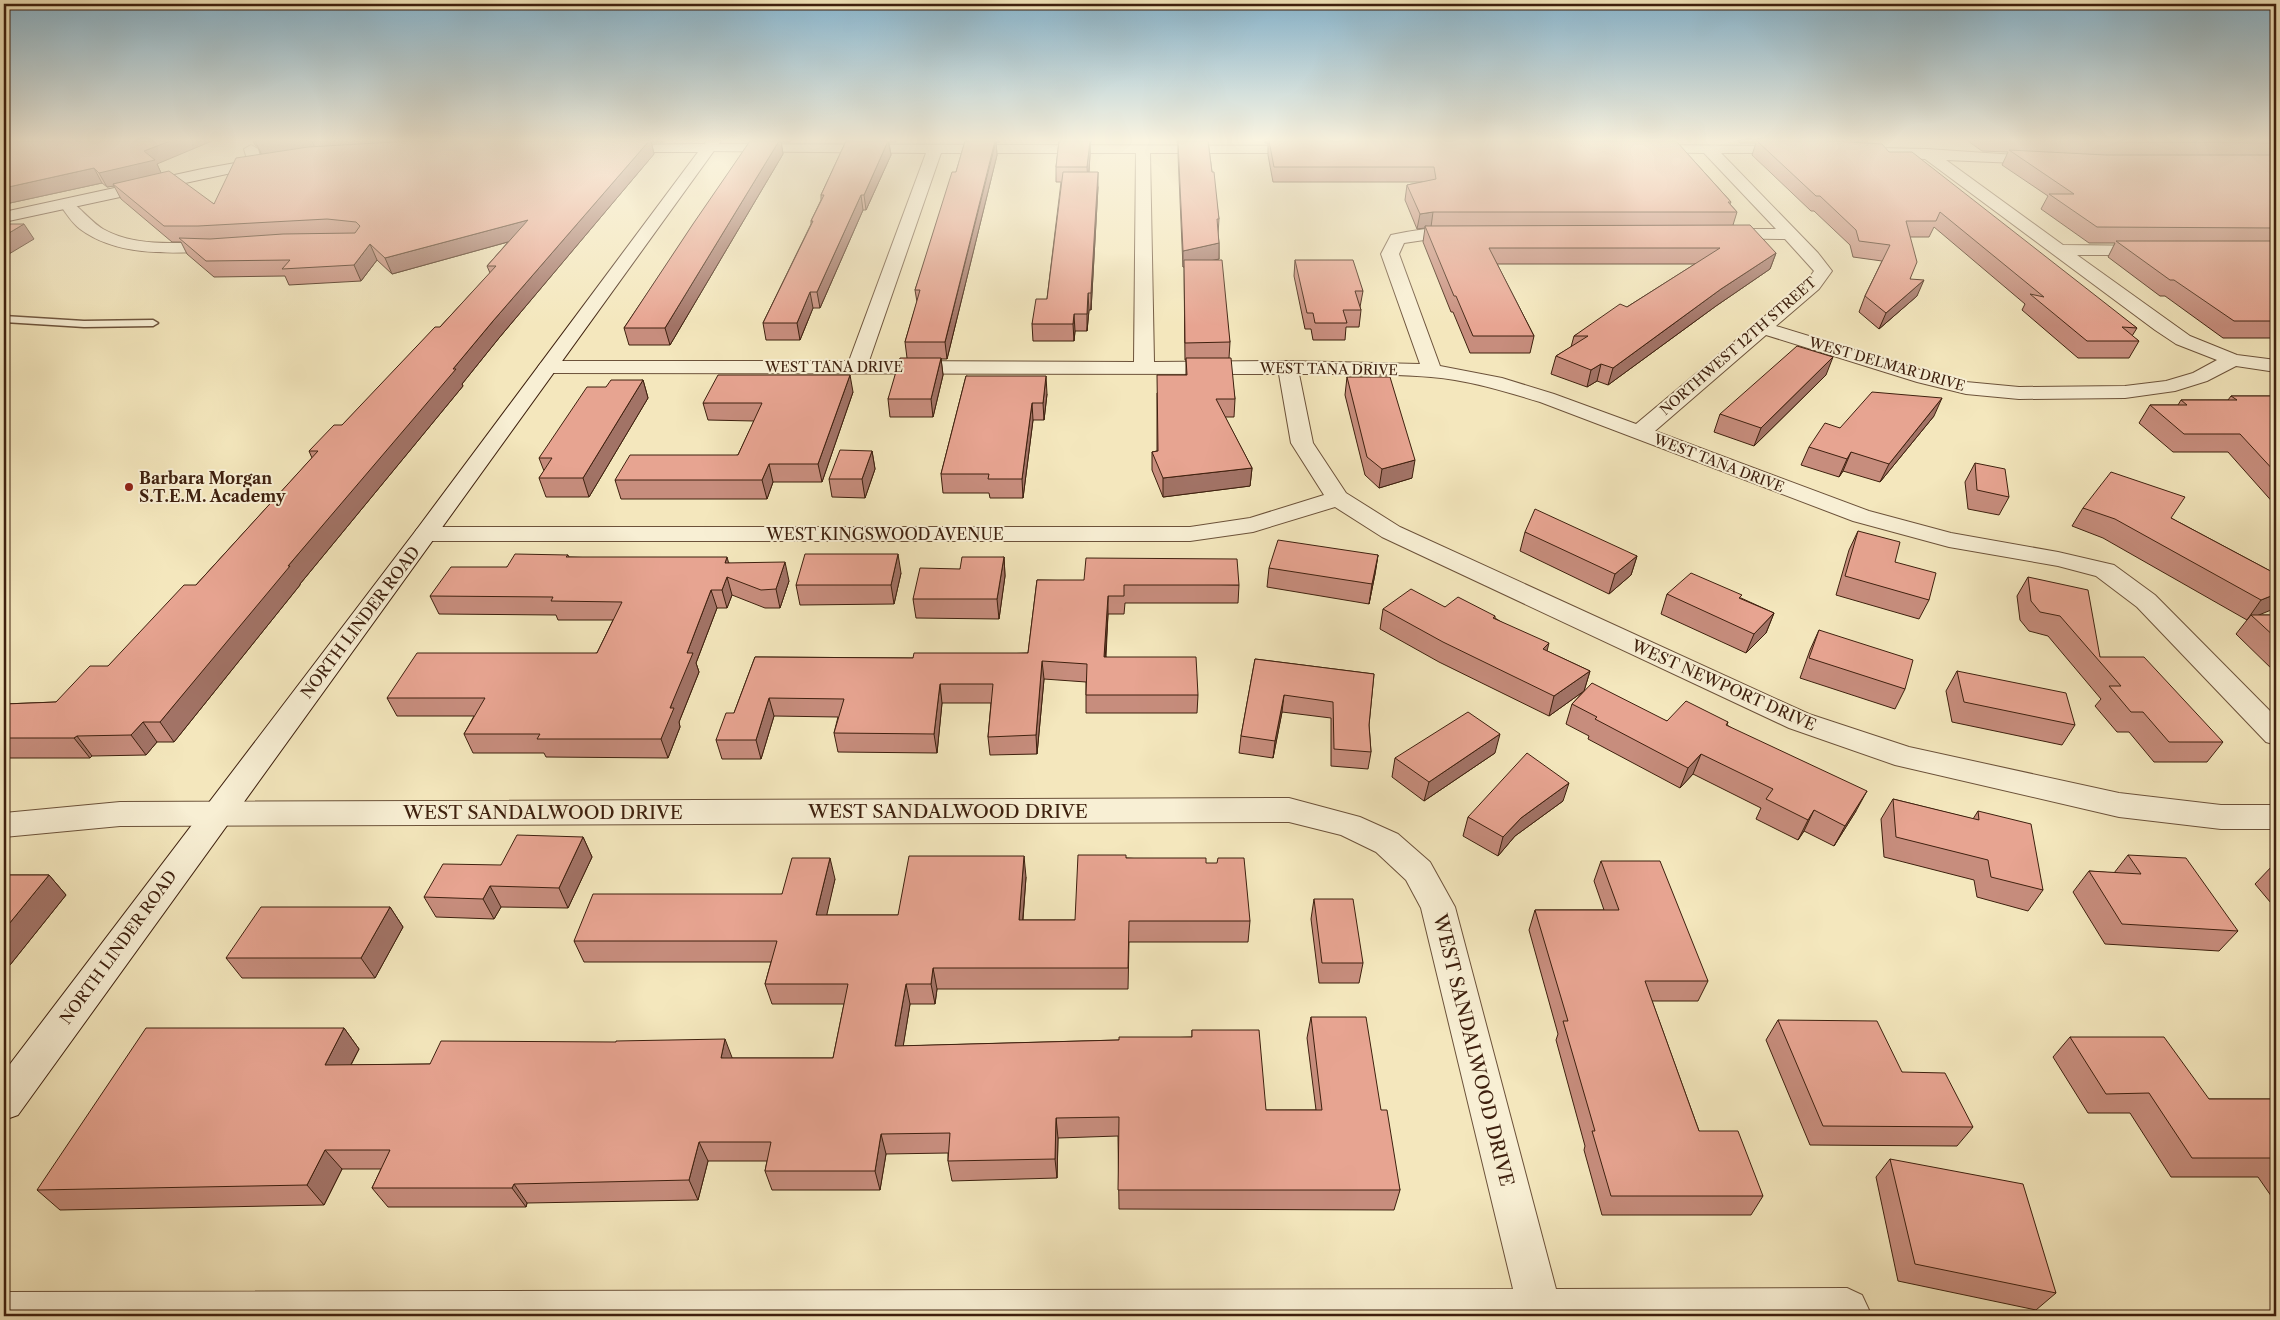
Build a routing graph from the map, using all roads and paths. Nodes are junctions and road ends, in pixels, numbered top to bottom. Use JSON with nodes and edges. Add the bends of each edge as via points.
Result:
{"nodes":[{"id":1,"x":78,"y":203,"type":"edge"},
{"id":2,"x":669,"y":203,"type":"edge"},
{"id":3,"x":916,"y":203,"type":"edge"},
{"id":4,"x":1144,"y":203,"type":"edge"},
{"id":5,"x":1760,"y":203,"type":"edge"},
{"id":6,"x":1995,"y":203,"type":"edge"},
{"id":7,"x":68,"y":205,"type":"junction"},
{"id":8,"x":4,"y":217,"type":"edge"},
{"id":9,"x":1479,"y":234,"type":"edge"},
{"id":10,"x":1702,"y":234,"type":"edge"},
{"id":11,"x":1790,"y":234,"type":"junction"},
{"id":12,"x":238,"y":246,"type":"edge"},
{"id":13,"x":2060,"y":250,"type":"junction"},
{"id":14,"x":2168,"y":250,"type":"edge"},
{"id":15,"x":4,"y":319,"type":"edge"},
{"id":16,"x":153,"y":323,"type":"dead end"},
{"id":17,"x":1763,"y":328,"type":"junction"},
{"id":18,"x":2233,"y":360,"type":"junction"},
{"id":19,"x":2276,"y":366,"type":"edge"},
{"id":20,"x":548,"y":367,"type":"junction"},
{"id":21,"x":857,"y":367,"type":"junction"},
{"id":22,"x":1144,"y":368,"type":"junction"},
{"id":23,"x":1288,"y":368,"type":"junction"},
{"id":24,"x":1432,"y":371,"type":"junction"},
{"id":25,"x":1639,"y":432,"type":"junction"},
{"id":26,"x":1338,"y":498,"type":"junction"},
{"id":27,"x":426,"y":534,"type":"junction"},
{"id":28,"x":2276,"y":736,"type":"edge"},
{"id":29,"x":217,"y":813,"type":"junction"},
{"id":30,"x":2276,"y":817,"type":"edge"},
{"id":31,"x":4,"y":825,"type":"edge"},
{"id":32,"x":4,"y":1102,"type":"edge"},
{"id":33,"x":1847,"y":1310,"type":"dead end"},
{"id":34,"x":1540,"y":1311,"type":"junction"},
{"id":35,"x":4,"y":1314,"type":"edge"}],
"edges":[{"from":1,"to":7,"type":"street"},
{"from":2,"to":20,"type":"street","name":"NORTH LINDER ROAD"},
{"from":3,"to":21,"type":"street"},
{"from":4,"to":22,"type":"street"},
{"from":5,"to":11,"type":"street","name":"NORTHWEST 12TH STREET"},
{"from":6,"to":13,"type":"street"},
{"from":7,"to":8,"type":"street"},
{"from":7,"to":12,"type":"street","via":[[87,226],[110,238],[148,246]]},
{"from":9,"to":24,"type":"street","via":[[1431,234],[1397,239],[1390,254]]},
{"from":10,"to":11,"type":"street"},
{"from":11,"to":17,"type":"street","name":"NORTHWEST 12TH STREET","via":[[1823,271],[1812,285]]},
{"from":13,"to":14,"type":"street"},
{"from":13,"to":18,"type":"street","via":[[2183,340]]},
{"from":15,"to":16,"type":"lane","via":[[68,324]]},
{"from":17,"to":18,"type":"street","name":"WEST DELMAR DRIVE","via":[[1924,378],[1966,388],[2019,394],[2125,392],[2168,387],[2200,377]]},
{"from":17,"to":25,"type":"street","name":"NORTHWEST 12TH STREET"},
{"from":18,"to":19,"type":"street"},
{"from":20,"to":21,"type":"street","name":"WEST TANA DRIVE"},
{"from":20,"to":27,"type":"street","name":"NORTH LINDER ROAD"},
{"from":21,"to":22,"type":"street","name":"WEST TANA DRIVE"},
{"from":22,"to":23,"type":"street","name":"WEST TANA DRIVE"},
{"from":23,"to":24,"type":"street","name":"WEST TANA DRIVE"},
{"from":23,"to":26,"type":"street","name":"WEST NEWPORT DRIVE","via":[[1302,443]]},
{"from":24,"to":25,"type":"street","name":"WEST TANA DRIVE","via":[[1495,382]]},
{"from":25,"to":28,"type":"street","name":"WEST TANA DRIVE","via":[[1860,516],[1949,540],[2104,570],[2146,601]]},
{"from":26,"to":27,"type":"street","name":"WEST KINGSWOOD AVENUE","via":[[1254,525],[1190,534]]},
{"from":26,"to":30,"type":"street","name":"WEST NEWPORT DRIVE","via":[[1392,532],[1799,721],[1906,757],[2119,805],[2220,817]]},
{"from":27,"to":29,"type":"street","name":"NORTH LINDER ROAD"},
{"from":29,"to":31,"type":"street","name":"WEST SANDALWOOD DRIVE","via":[[120,814]]},
{"from":29,"to":32,"type":"street","name":"NORTH LINDER ROAD"},
{"from":29,"to":34,"type":"street","name":"WEST SANDALWOOD DRIVE","via":[[1289,810],[1349,825],[1387,843],[1418,872],[1438,907]]},
{"from":33,"to":34,"type":"street"},
{"from":34,"to":35,"type":"street"}]}
